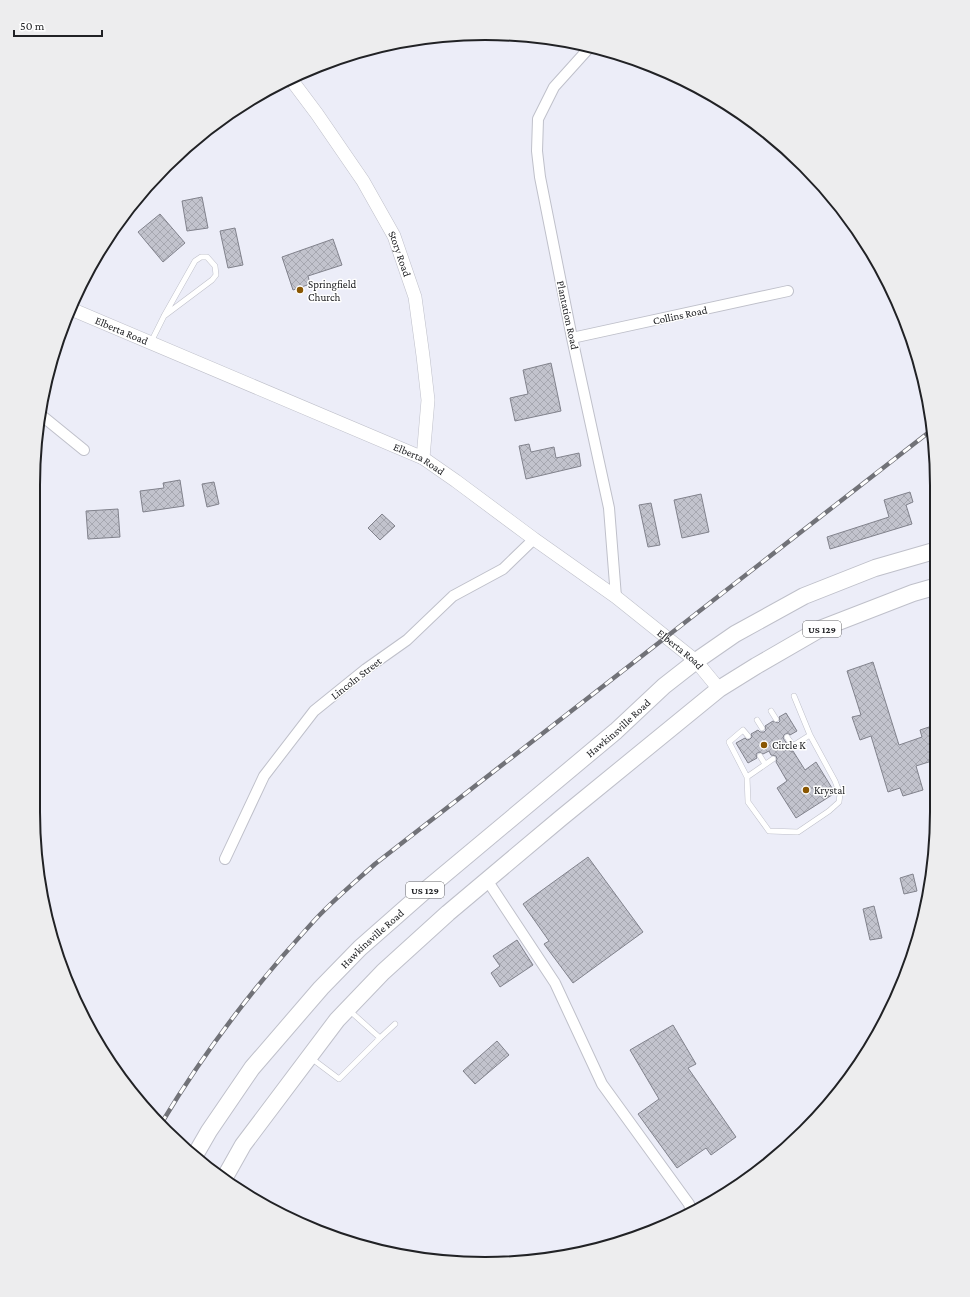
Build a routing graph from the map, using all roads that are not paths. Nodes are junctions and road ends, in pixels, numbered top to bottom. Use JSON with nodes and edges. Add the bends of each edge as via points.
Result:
{"nodes":[{"id":1,"x":586,"y":52,"type":"edge"},
{"id":2,"x":294,"y":83,"type":"edge"},
{"id":3,"x":788,"y":291,"type":"dead end"},
{"id":4,"x":76,"y":311,"type":"edge"},
{"id":5,"x":164,"y":316,"type":"junction"},
{"id":6,"x":572,"y":338,"type":"junction"},
{"id":7,"x":151,"y":342,"type":"junction"},
{"id":8,"x":45,"y":419,"type":"edge"},
{"id":9,"x":84,"y":450,"type":"dead end"},
{"id":10,"x":423,"y":458,"type":"junction"},
{"id":11,"x":534,"y":539,"type":"junction"},
{"id":12,"x":930,"y":551,"type":"edge"},
{"id":13,"x":930,"y":588,"type":"edge"},
{"id":14,"x":616,"y":597,"type":"junction"},
{"id":15,"x":696,"y":661,"type":"junction"},
{"id":16,"x":719,"y":689,"type":"junction"},
{"id":17,"x":794,"y":696,"type":"dead end"},
{"id":18,"x":771,"y":711,"type":"dead end"},
{"id":19,"x":776,"y":719,"type":"dead end"},
{"id":20,"x":757,"y":720,"type":"dead end"},
{"id":21,"x":762,"y":728,"type":"dead end"},
{"id":22,"x":810,"y":735,"type":"junction"},
{"id":23,"x":748,"y":736,"type":"dead end"},
{"id":24,"x":787,"y":736,"type":"dead end"},
{"id":25,"x":760,"y":756,"type":"dead end"},
{"id":26,"x":773,"y":759,"type":"dead end"},
{"id":27,"x":765,"y":764,"type":"junction"},
{"id":28,"x":747,"y":778,"type":"junction"},
{"id":29,"x":225,"y":859,"type":"dead end"},
{"id":30,"x":486,"y":880,"type":"junction"},
{"id":31,"x":347,"y":1009,"type":"junction"},
{"id":32,"x":395,"y":1024,"type":"dead end"},
{"id":33,"x":380,"y":1038,"type":"junction"},
{"id":34,"x":309,"y":1057,"type":"junction"},
{"id":35,"x":197,"y":1151,"type":"edge"},
{"id":36,"x":227,"y":1174,"type":"edge"},
{"id":37,"x":689,"y":1207,"type":"edge"}],
"edges":[{"from":1,"to":6,"type":"street","name":"Plantation Road","via":[[554,87],[538,119],[537,151],[540,177]]},
{"from":2,"to":10,"type":"street","name":"Story Road","via":[[363,181],[394,236],[416,297],[428,400]]},
{"from":3,"to":6,"type":"street","name":"Collins Road"},
{"from":4,"to":7,"type":"street","name":"Elberta Road"},
{"from":5,"to":5,"type":"lane","via":[[195,261],[207,257],[215,266],[216,275]]},
{"from":5,"to":7,"type":"lane"},
{"from":6,"to":14,"type":"street","name":"Plantation Road","via":[[609,508]]},
{"from":7,"to":10,"type":"street","name":"Elberta Road"},
{"from":8,"to":9,"type":"street"},
{"from":10,"to":11,"type":"street","name":"Elberta Road"},
{"from":11,"to":14,"type":"street","name":"Elberta Road"},
{"from":11,"to":29,"type":"street","name":"Lincoln Street","via":[[502,568],[453,596],[407,640],[314,711],[264,776]]},
{"from":12,"to":15,"type":"main road","number":"US 129","via":[[875,568],[804,596],[735,634]]},
{"from":13,"to":16,"type":"main road","number":"US 129","via":[[820,629]]},
{"from":14,"to":15,"type":"street","name":"Elberta Road"},
{"from":15,"to":16,"type":"street","name":"Elberta Road"},
{"from":15,"to":35,"type":"main road","name":"Hawkinsville Road","number":"US 129","via":[[360,948],[321,988],[252,1068]]},
{"from":16,"to":30,"type":"main road","number":"US 129"},
{"from":17,"to":22,"type":"lane"},
{"from":18,"to":19,"type":"lane"},
{"from":20,"to":21,"type":"lane"},
{"from":22,"to":24,"type":"lane","via":[[792,747]]},
{"from":22,"to":28,"type":"lane","via":[[840,794],[839,802],[829,811],[798,832],[769,831],[748,802]]},
{"from":23,"to":28,"type":"lane","via":[[743,730],[729,742]]},
{"from":25,"to":27,"type":"lane"},
{"from":26,"to":27,"type":"lane"},
{"from":27,"to":28,"type":"lane"},
{"from":30,"to":31,"type":"main road","number":"US 129","via":[[383,972]]},
{"from":30,"to":37,"type":"street","via":[[555,983],[602,1084]]},
{"from":31,"to":33,"type":"lane"},
{"from":31,"to":34,"type":"main road","number":"US 129"},
{"from":32,"to":33,"type":"lane"},
{"from":33,"to":34,"type":"lane","via":[[338,1079]]},
{"from":34,"to":36,"type":"main road","number":"US 129","via":[[242,1145]]}]}
